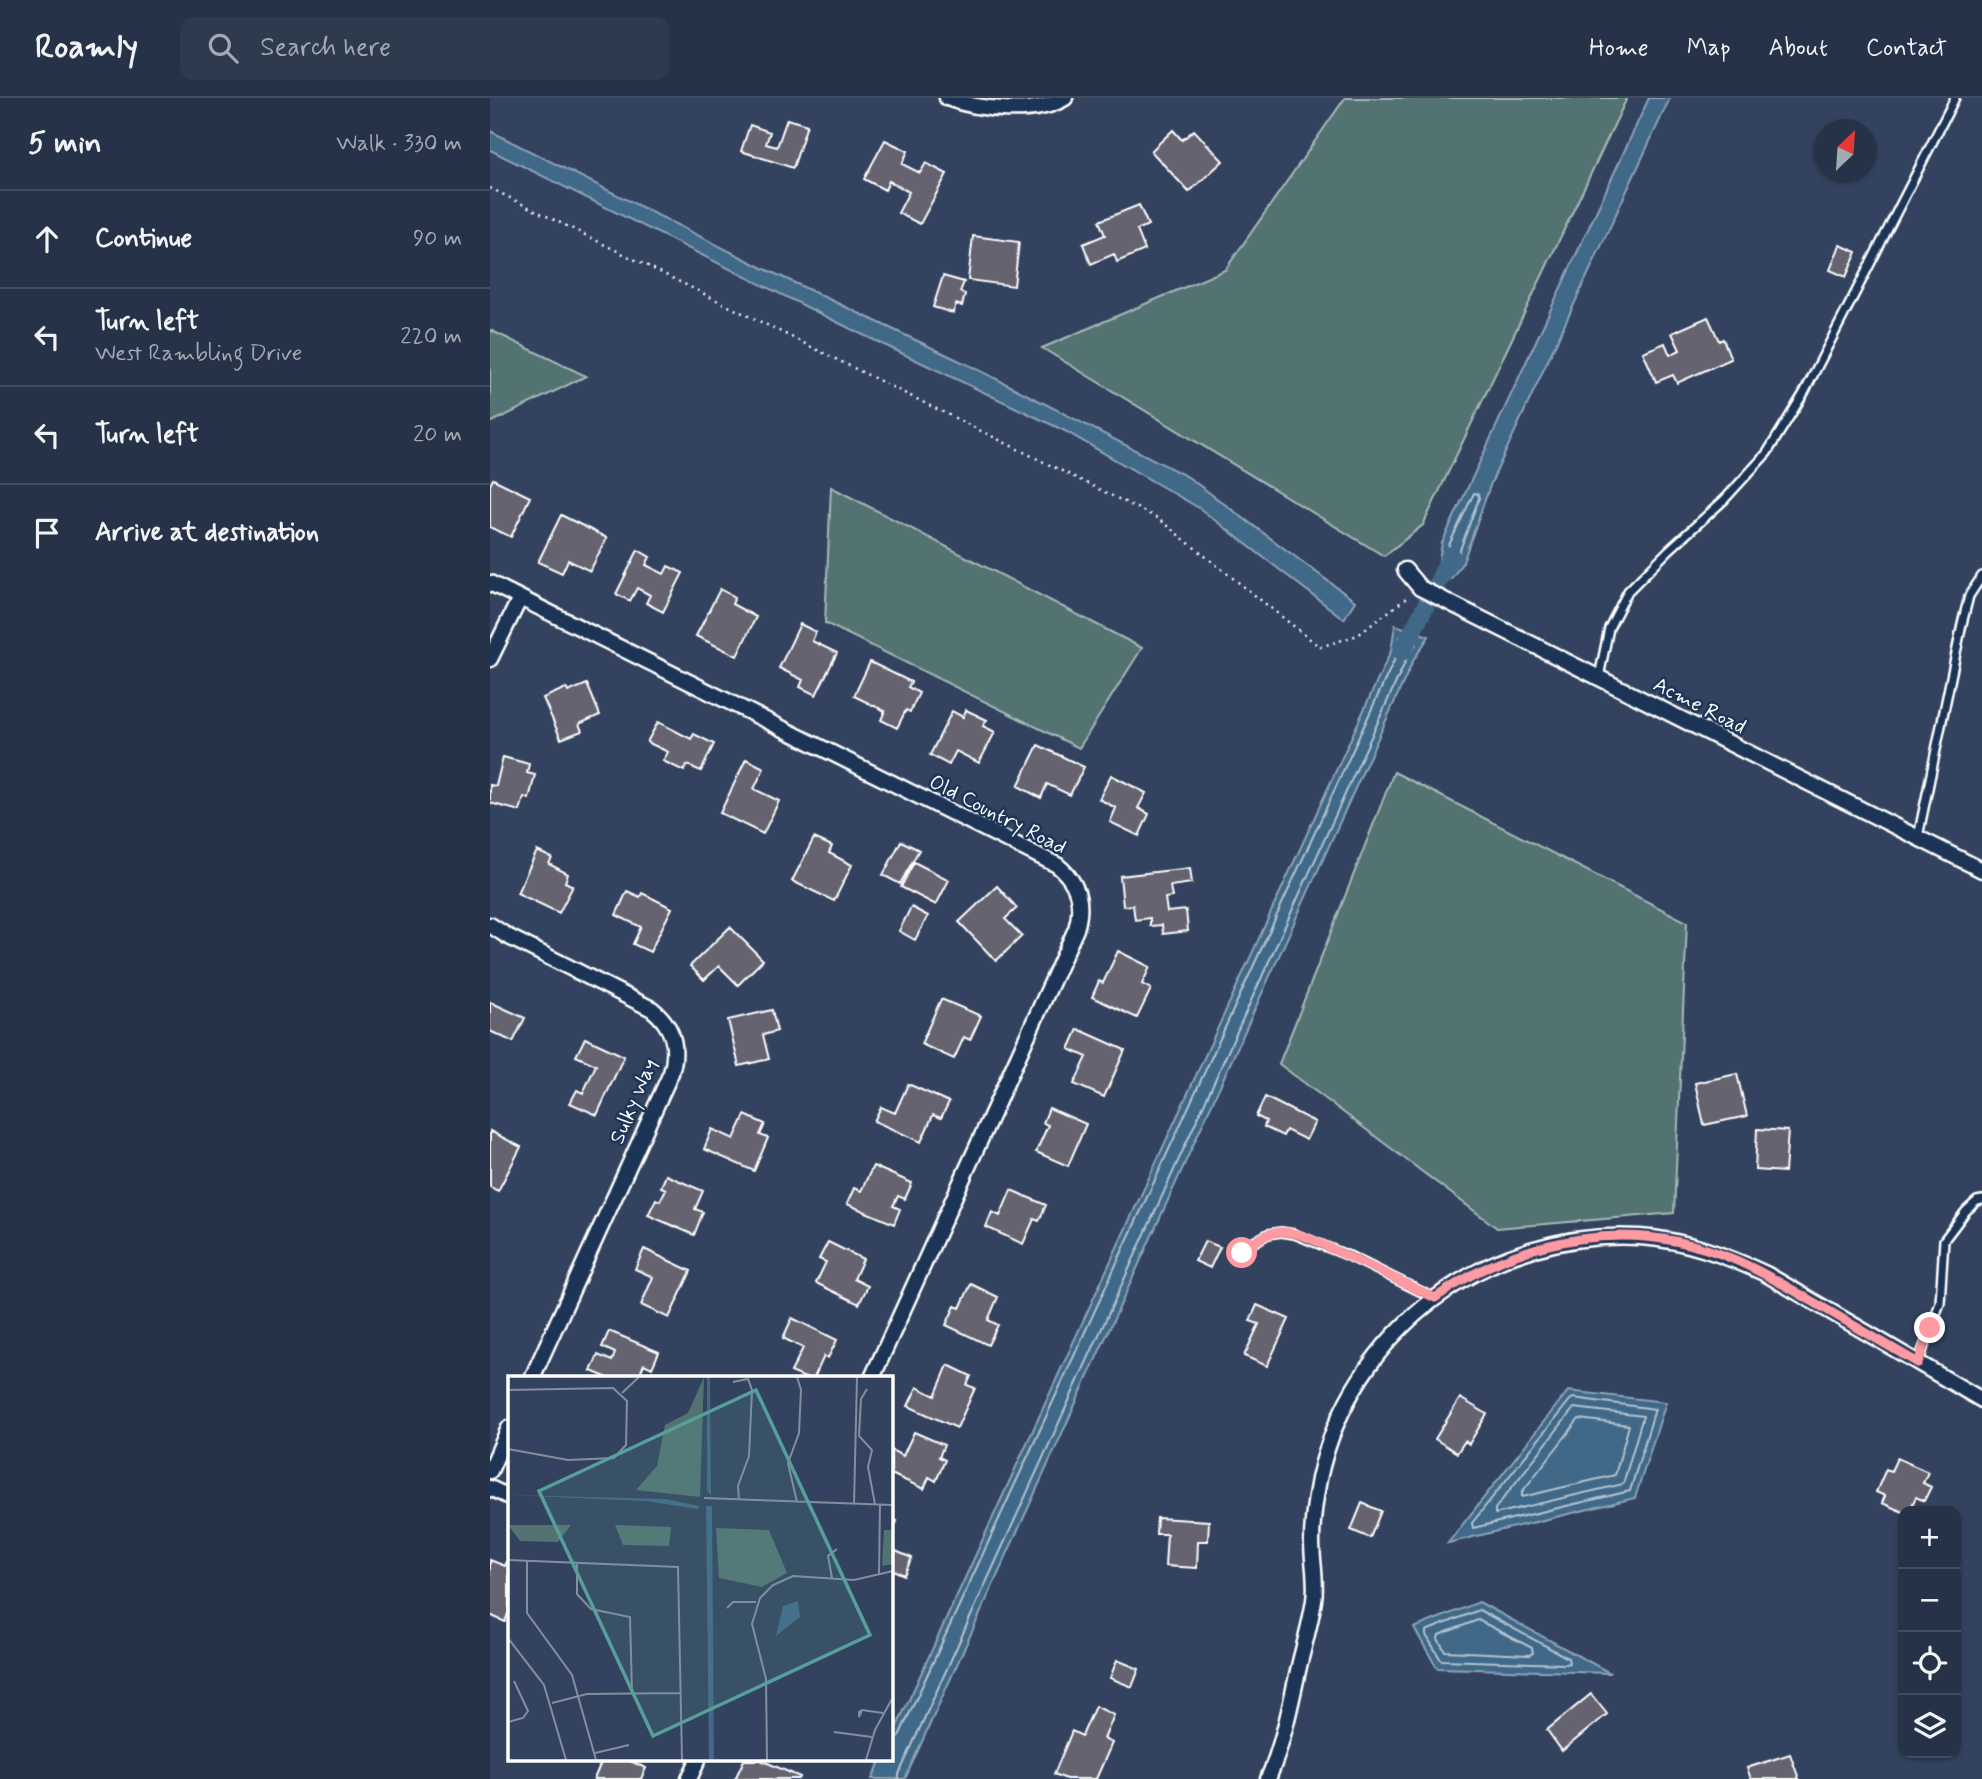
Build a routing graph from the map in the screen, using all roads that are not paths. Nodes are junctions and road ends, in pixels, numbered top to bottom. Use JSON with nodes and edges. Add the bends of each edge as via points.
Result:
{"nodes":[{"id":1,"x":947,"y":98,"type":"edge"},
{"id":2,"x":1065,"y":98,"type":"edge"},
{"id":3,"x":1955,"y":98,"type":"edge"},
{"id":4,"x":1405,"y":570,"type":"dead end"},
{"id":5,"x":1982,"y":576,"type":"edge"},
{"id":6,"x":490,"y":583,"type":"edge"},
{"id":7,"x":520,"y":598,"type":"junction"},
{"id":8,"x":490,"y":659,"type":"edge"},
{"id":9,"x":1599,"y":678,"type":"junction"},
{"id":10,"x":1918,"y":838,"type":"junction"},
{"id":11,"x":1982,"y":870,"type":"edge"},
{"id":12,"x":490,"y":925,"type":"edge"},
{"id":13,"x":1982,"y":1200,"type":"edge"},
{"id":14,"x":1242,"y":1253,"type":"dead end"},
{"id":15,"x":1435,"y":1298,"type":"junction"},
{"id":16,"x":1918,"y":1363,"type":"junction"},
{"id":17,"x":533,"y":1376,"type":"edge"},
{"id":18,"x":873,"y":1376,"type":"edge"},
{"id":19,"x":1982,"y":1401,"type":"edge"},
{"id":20,"x":508,"y":1430,"type":"edge"},
{"id":21,"x":490,"y":1471,"type":"edge"},
{"id":22,"x":490,"y":1488,"type":"edge"},
{"id":23,"x":508,"y":1497,"type":"edge"},
{"id":24,"x":697,"y":1762,"type":"edge"},
{"id":25,"x":690,"y":1779,"type":"edge"},
{"id":26,"x":1268,"y":1779,"type":"edge"}],
"edges":[{"from":1,"to":2,"type":"street","via":[[1005,108],[1039,108]]},
{"from":3,"to":9,"type":"lane","via":[[1804,393],[1767,453],[1628,591],[1609,628]]},
{"from":4,"to":9,"type":"street","name":"Acme Road","via":[[1420,588]]},
{"from":5,"to":10,"type":"lane","via":[[1969,596],[1962,624]]},
{"from":6,"to":7,"type":"street","name":"Old Country Road"},
{"from":7,"to":8,"type":"street"},
{"from":7,"to":18,"type":"street","name":"Old Country Road","via":[[1057,864],[1078,893],[1076,929]]},
{"from":9,"to":10,"type":"street","name":"Acme Road"},
{"from":10,"to":11,"type":"street","name":"Acme Road"},
{"from":12,"to":17,"type":"street","name":"Sulky Way","via":[[652,1009],[668,1026],[675,1049],[671,1073]]},
{"from":13,"to":16,"type":"lane","via":[[1966,1211],[1944,1240],[1940,1303]]},
{"from":14,"to":15,"type":"lane","via":[[1268,1234],[1294,1234]]},
{"from":15,"to":16,"type":"street","via":[[1492,1263],[1565,1241],[1641,1237],[1679,1242],[1766,1274]]},
{"from":15,"to":26,"type":"street","via":[[1399,1328],[1375,1357],[1343,1408],[1329,1443],[1313,1517],[1314,1599],[1286,1729]]},
{"from":16,"to":19,"type":"street"},
{"from":20,"to":21,"type":"street"},
{"from":22,"to":23,"type":"street"},
{"from":24,"to":25,"type":"street"}]}
